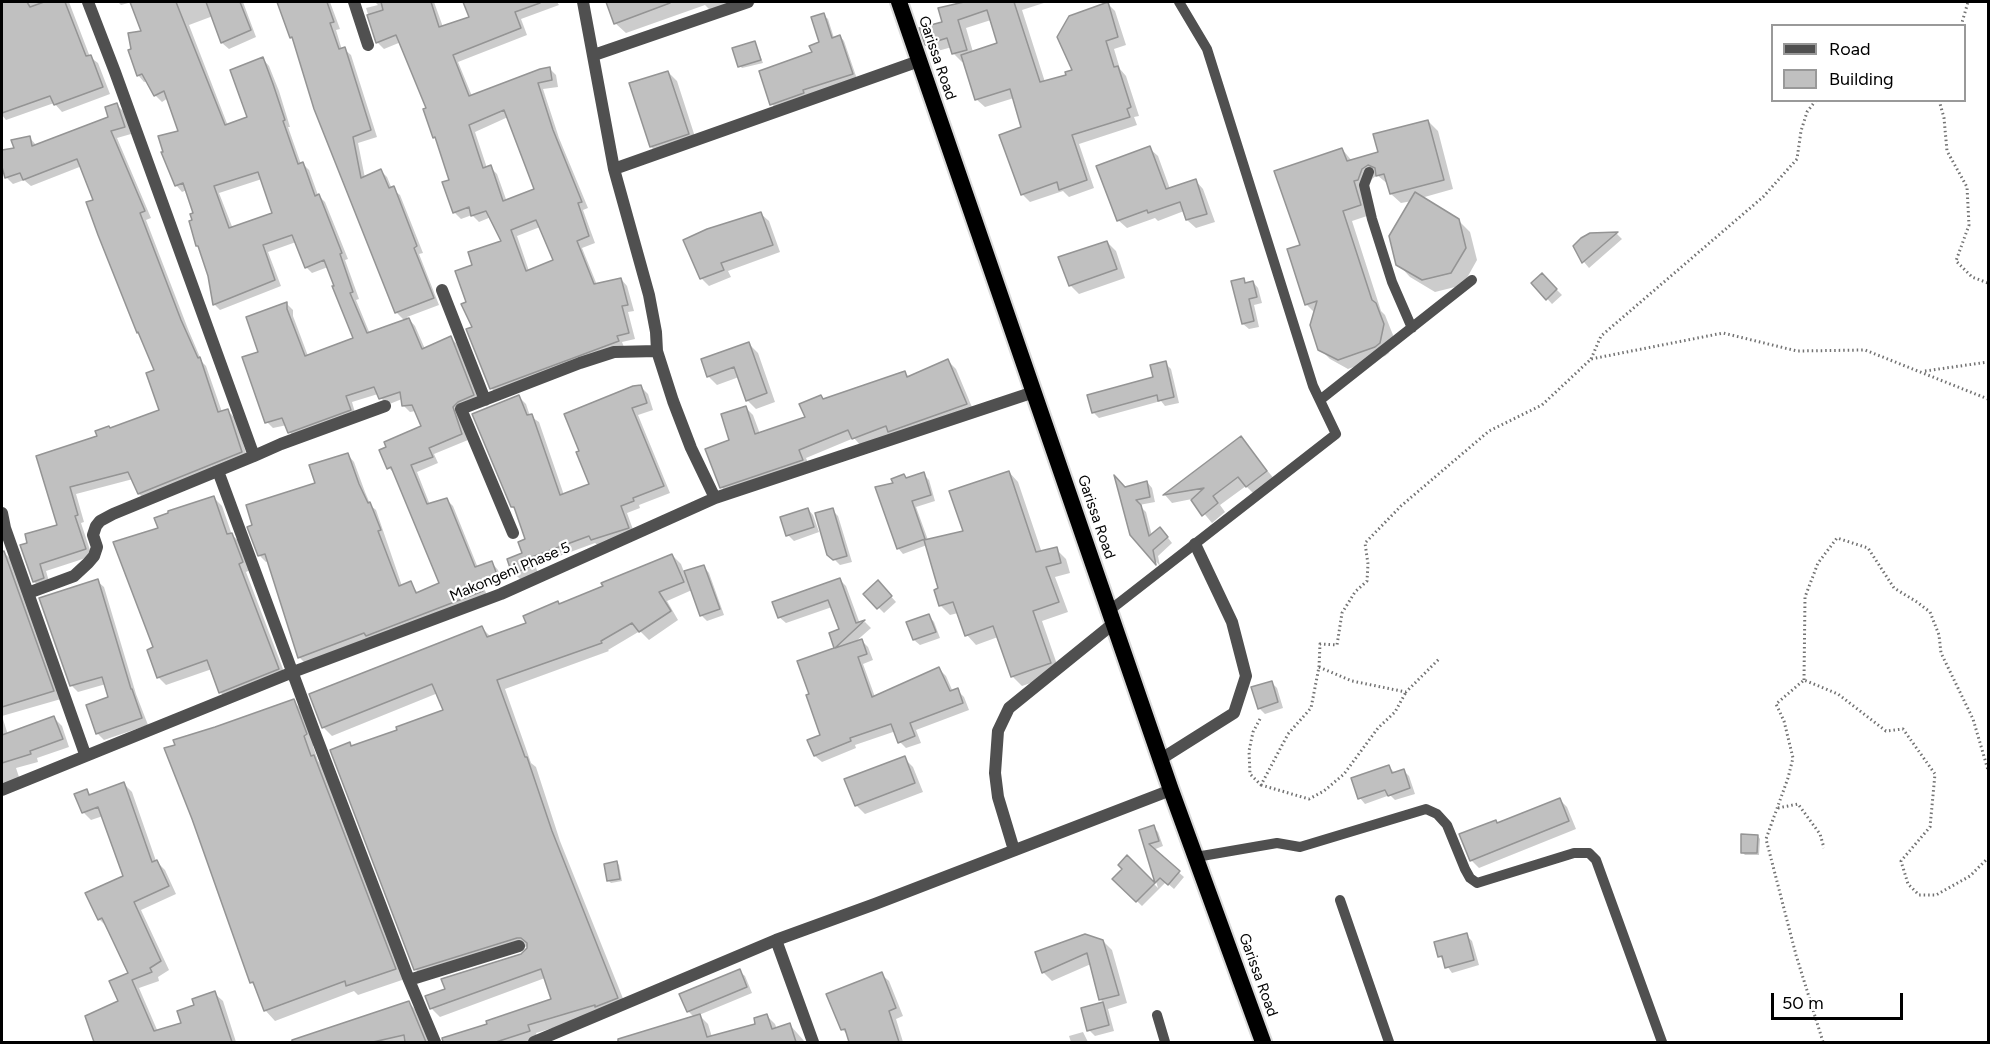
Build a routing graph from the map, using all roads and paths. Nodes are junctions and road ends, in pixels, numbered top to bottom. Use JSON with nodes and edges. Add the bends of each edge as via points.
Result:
{"nodes":[{"id":1,"x":87,"y":2,"type":"edge"},
{"id":2,"x":354,"y":2,"type":"edge"},
{"id":3,"x":583,"y":2,"type":"edge"},
{"id":4,"x":748,"y":2,"type":"edge"},
{"id":5,"x":899,"y":2,"type":"edge"},
{"id":6,"x":1179,"y":2,"type":"edge"},
{"id":7,"x":1968,"y":2,"type":"edge"},
{"id":8,"x":1962,"y":24,"type":"edge"},
{"id":9,"x":368,"y":45,"type":"dead end"},
{"id":10,"x":594,"y":55,"type":"junction"},
{"id":11,"x":919,"y":62,"type":"junction"},
{"id":12,"x":1814,"y":102,"type":"edge"},
{"id":13,"x":1940,"y":102,"type":"edge"},
{"id":14,"x":614,"y":169,"type":"junction"},
{"id":15,"x":1369,"y":172,"type":"dead end"},
{"id":16,"x":1472,"y":280,"type":"dead end"},
{"id":17,"x":1989,"y":284,"type":"edge"},
{"id":18,"x":442,"y":290,"type":"dead end"},
{"id":19,"x":1412,"y":327,"type":"junction"},
{"id":20,"x":657,"y":351,"type":"junction"},
{"id":21,"x":1591,"y":359,"type":"junction"},
{"id":22,"x":1989,"y":362,"type":"edge"},
{"id":23,"x":1923,"y":372,"type":"junction"},
{"id":24,"x":1034,"y":392,"type":"junction"},
{"id":25,"x":1989,"y":399,"type":"edge"},
{"id":26,"x":485,"y":400,"type":"junction"},
{"id":27,"x":1320,"y":400,"type":"junction"},
{"id":28,"x":385,"y":406,"type":"dead end"},
{"id":29,"x":254,"y":456,"type":"junction"},
{"id":30,"x":218,"y":471,"type":"junction"},
{"id":31,"x":715,"y":498,"type":"junction"},
{"id":32,"x":2,"y":513,"type":"edge"},
{"id":33,"x":513,"y":533,"type":"dead end"},
{"id":34,"x":1195,"y":544,"type":"junction"},
{"id":35,"x":28,"y":593,"type":"junction"},
{"id":36,"x":1112,"y":616,"type":"junction"},
{"id":37,"x":1439,"y":659,"type":"dead end"},
{"id":38,"x":1318,"y":667,"type":"junction"},
{"id":39,"x":293,"y":672,"type":"junction"},
{"id":40,"x":1804,"y":680,"type":"junction"},
{"id":41,"x":1406,"y":692,"type":"junction"},
{"id":42,"x":1260,"y":719,"type":"dead end"},
{"id":43,"x":85,"y":754,"type":"junction"},
{"id":44,"x":1161,"y":759,"type":"junction"},
{"id":45,"x":1988,"y":762,"type":"edge"},
{"id":46,"x":1989,"y":770,"type":"edge"},
{"id":47,"x":1261,"y":785,"type":"junction"},
{"id":48,"x":2,"y":790,"type":"edge"},
{"id":49,"x":1171,"y":790,"type":"junction"},
{"id":50,"x":1778,"y":808,"type":"junction"},
{"id":51,"x":1824,"y":848,"type":"dead end"},
{"id":52,"x":1014,"y":850,"type":"junction"},
{"id":53,"x":1196,"y":857,"type":"junction"},
{"id":54,"x":1989,"y":858,"type":"edge"},
{"id":55,"x":1340,"y":900,"type":"dead end"},
{"id":56,"x":776,"y":940,"type":"junction"},
{"id":57,"x":519,"y":946,"type":"dead end"},
{"id":58,"x":409,"y":980,"type":"junction"},
{"id":59,"x":1157,"y":1015,"type":"dead end"},
{"id":60,"x":540,"y":1041,"type":"edge"},
{"id":61,"x":435,"y":1042,"type":"edge"},
{"id":62,"x":813,"y":1042,"type":"edge"},
{"id":63,"x":1164,"y":1042,"type":"edge"},
{"id":64,"x":1263,"y":1042,"type":"edge"},
{"id":65,"x":1389,"y":1042,"type":"edge"},
{"id":66,"x":1662,"y":1042,"type":"edge"},
{"id":67,"x":1823,"y":1042,"type":"edge"}],
"edges":[{"from":1,"to":29,"type":"street","via":[[116,72]]},
{"from":2,"to":9,"type":"street"},
{"from":3,"to":10,"type":"street"},
{"from":4,"to":10,"type":"street"},
{"from":5,"to":11,"type":"highway","name":"Garissa Road"},
{"from":6,"to":27,"type":"lane","via":[[1207,49]]},
{"from":7,"to":8,"type":"path"},
{"from":10,"to":14,"type":"street"},
{"from":11,"to":14,"type":"street"},
{"from":11,"to":24,"type":"highway","name":"Garissa Road"},
{"from":12,"to":21,"type":"path","via":[[1801,131],[1797,159],[1763,197],[1601,336]]},
{"from":13,"to":17,"type":"path","via":[[1947,152],[1967,187],[1969,225],[1956,261],[1972,277]]},
{"from":14,"to":20,"type":"street","via":[[653,314]]},
{"from":15,"to":19,"type":"lane","via":[[1364,185],[1372,219],[1392,282]]},
{"from":16,"to":19,"type":"lane"},
{"from":18,"to":26,"type":"street"},
{"from":19,"to":27,"type":"lane"},
{"from":20,"to":26,"type":"street","via":[[614,352]]},
{"from":20,"to":31,"type":"street","via":[[691,447]]},
{"from":21,"to":23,"type":"path","via":[[1723,333],[1797,351],[1865,351]]},
{"from":21,"to":38,"type":"path","via":[[1542,405],[1489,431],[1401,506],[1365,543],[1367,581],[1342,613],[1337,645],[1320,644]]},
{"from":22,"to":23,"type":"path"},
{"from":23,"to":25,"type":"path"},
{"from":24,"to":31,"type":"street","name":"Makongeni Phase 5"},
{"from":24,"to":36,"type":"highway","name":"Garissa Road"},
{"from":26,"to":33,"type":"street","via":[[461,409]]},
{"from":27,"to":34,"type":"lane","via":[[1336,434]]},
{"from":28,"to":29,"type":"street"},
{"from":29,"to":30,"type":"street"},
{"from":30,"to":35,"type":"street","via":[[100,521],[93,535],[97,547],[88,563],[74,576]]},
{"from":30,"to":39,"type":"street"},
{"from":31,"to":39,"type":"street","name":"Makongeni Phase 5","via":[[501,594]]},
{"from":32,"to":35,"type":"street"},
{"from":34,"to":36,"type":"lane"},
{"from":34,"to":44,"type":"street","via":[[1232,622],[1246,676],[1234,713]]},
{"from":35,"to":43,"type":"street"},
{"from":36,"to":44,"type":"highway","name":"Garissa Road"},
{"from":36,"to":52,"type":"street","via":[[1010,708],[998,730],[999,797]]},
{"from":37,"to":41,"type":"path"},
{"from":38,"to":41,"type":"path","via":[[1352,681]]},
{"from":38,"to":47,"type":"path","via":[[1311,708],[1288,734]]},
{"from":39,"to":43,"type":"street","name":"Makongeni Phase 5"},
{"from":39,"to":58,"type":"street"},
{"from":40,"to":45,"type":"path","via":[[1805,597],[1818,563],[1837,538],[1868,548],[1894,588],[1930,612],[1941,653],[1973,718]]},
{"from":40,"to":50,"type":"path","via":[[1776,704],[1793,758]]},
{"from":40,"to":54,"type":"path","via":[[1838,694],[1886,731],[1903,729],[1935,774],[1930,827],[1901,861],[1908,884],[1919,895],[1936,895],[1970,876]]},
{"from":41,"to":47,"type":"path","via":[[1395,712],[1344,774],[1324,791],[1309,799]]},
{"from":42,"to":47,"type":"path","via":[[1249,751],[1250,774]]},
{"from":43,"to":48,"type":"street","name":"Makongeni Phase 5"},
{"from":44,"to":49,"type":"highway","name":"Garissa Road"},
{"from":45,"to":46,"type":"path"},
{"from":49,"to":52,"type":"street"},
{"from":49,"to":53,"type":"highway","name":"Garissa Road"},
{"from":50,"to":51,"type":"path","via":[[1798,804],[1820,834]]},
{"from":50,"to":67,"type":"path","via":[[1766,838]]},
{"from":52,"to":56,"type":"street"},
{"from":53,"to":64,"type":"highway","name":"Garissa Road"},
{"from":53,"to":66,"type":"lane","via":[[1276,843],[1300,847],[1426,809],[1447,825],[1465,869],[1477,882],[1589,852],[1596,860]]},
{"from":55,"to":65,"type":"lane"},
{"from":56,"to":60,"type":"street"},
{"from":56,"to":62,"type":"street"},
{"from":57,"to":58,"type":"street"},
{"from":58,"to":61,"type":"street"},
{"from":59,"to":63,"type":"lane"}]}
